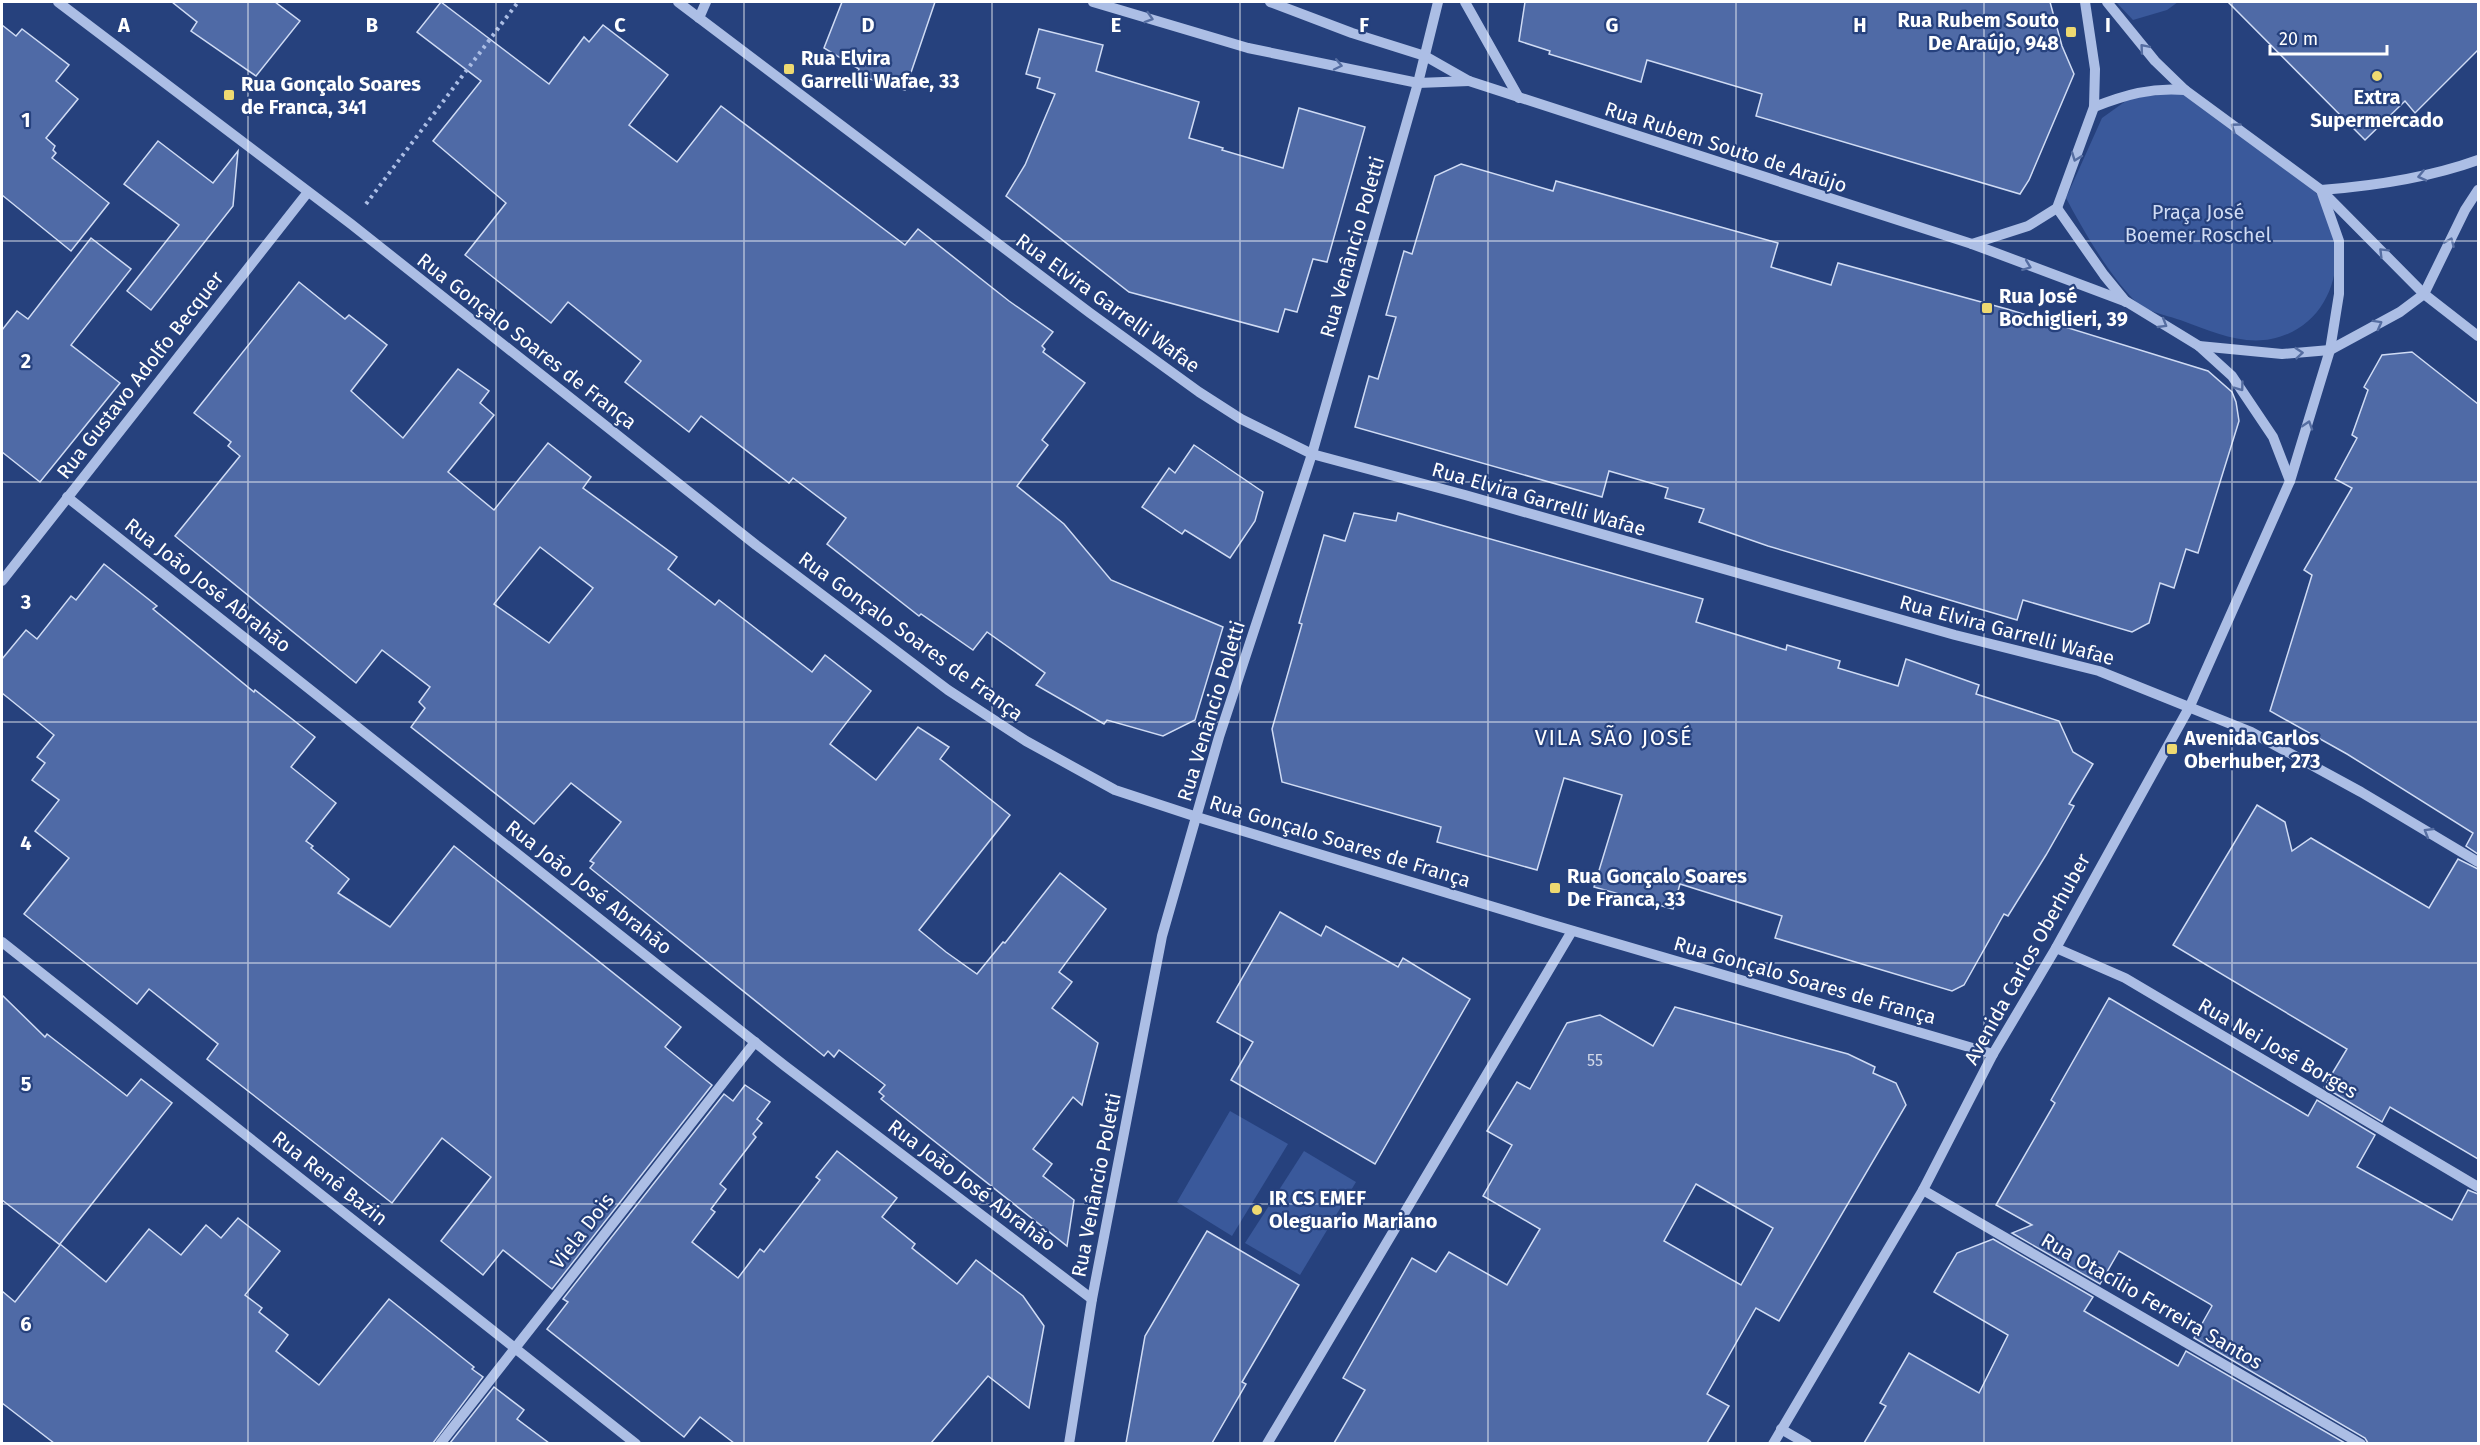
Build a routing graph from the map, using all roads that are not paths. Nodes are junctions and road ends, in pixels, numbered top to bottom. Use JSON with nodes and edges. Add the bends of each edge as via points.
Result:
{"nodes":[{"id":1,"x":58,"y":2,"type":"edge"},
{"id":2,"x":678,"y":2,"type":"edge"},
{"id":3,"x":706,"y":2,"type":"edge"},
{"id":4,"x":1093,"y":2,"type":"edge"},
{"id":5,"x":1270,"y":2,"type":"edge"},
{"id":6,"x":1438,"y":2,"type":"edge"},
{"id":7,"x":1466,"y":2,"type":"edge"},
{"id":8,"x":2085,"y":2,"type":"edge"},
{"id":9,"x":2107,"y":2,"type":"edge"},
{"id":10,"x":699,"y":18,"type":"junction"},
{"id":11,"x":1425,"y":56,"type":"junction"},
{"id":12,"x":1469,"y":81,"type":"junction"},
{"id":13,"x":1418,"y":83,"type":"junction"},
{"id":14,"x":2185,"y":90,"type":"junction"},
{"id":15,"x":1519,"y":98,"type":"junction"},
{"id":16,"x":2094,"y":107,"type":"junction"},
{"id":17,"x":2478,"y":160,"type":"edge"},
{"id":18,"x":2321,"y":190,"type":"junction"},
{"id":19,"x":2478,"y":190,"type":"edge"},
{"id":20,"x":308,"y":192,"type":"junction"},
{"id":21,"x":2057,"y":208,"type":"junction"},
{"id":22,"x":1972,"y":244,"type":"junction"},
{"id":23,"x":2424,"y":294,"type":"junction"},
{"id":24,"x":2127,"y":303,"type":"junction"},
{"id":25,"x":2478,"y":336,"type":"edge"},
{"id":26,"x":2199,"y":346,"type":"junction"},
{"id":27,"x":2330,"y":350,"type":"junction"},
{"id":28,"x":1312,"y":454,"type":"junction"},
{"id":29,"x":2290,"y":481,"type":"junction"},
{"id":30,"x":67,"y":497,"type":"junction"},
{"id":31,"x":2,"y":581,"type":"edge"},
{"id":32,"x":2190,"y":706,"type":"junction"},
{"id":33,"x":1197,"y":817,"type":"junction"},
{"id":34,"x":2478,"y":862,"type":"edge"},
{"id":35,"x":1572,"y":931,"type":"junction"},
{"id":36,"x":2,"y":942,"type":"edge"},
{"id":37,"x":2055,"y":948,"type":"junction"},
{"id":38,"x":755,"y":1042,"type":"junction"},
{"id":39,"x":1993,"y":1054,"type":"junction"},
{"id":40,"x":2478,"y":1187,"type":"edge"},
{"id":41,"x":1923,"y":1190,"type":"junction"},
{"id":42,"x":1092,"y":1299,"type":"junction"},
{"id":43,"x":515,"y":1347,"type":"junction"},
{"id":44,"x":1781,"y":1429,"type":"junction"},
{"id":45,"x":440,"y":1443,"type":"edge"},
{"id":46,"x":636,"y":1443,"type":"edge"},
{"id":47,"x":1070,"y":1443,"type":"edge"},
{"id":48,"x":1267,"y":1443,"type":"edge"},
{"id":49,"x":1773,"y":1443,"type":"edge"},
{"id":50,"x":1807,"y":1443,"type":"edge"},
{"id":51,"x":2361,"y":1443,"type":"edge"}],
"edges":[{"from":1,"to":20,"type":"street","name":"Rua Gonçalo Soares de França"},
{"from":2,"to":10,"type":"street","name":"Rua Elvira Garrelli Wafae"},
{"from":3,"to":10,"type":"street"},
{"from":4,"to":13,"type":"street","name":"Rua Rubem Souto de Araújo","one_way":true,"via":[[1248,48]]},
{"from":5,"to":11,"type":"street","name":"Rua Rubem Souto de Araújo"},
{"from":6,"to":11,"type":"street","name":"Rua Venâncio Poletti"},
{"from":7,"to":15,"type":"street"},
{"from":8,"to":16,"type":"street","via":[[2096,69]]},
{"from":14,"to":9,"type":"street","one_way":true,"via":[[2155,61]]},
{"from":10,"to":28,"type":"street","name":"Rua Elvira Garrelli Wafae","via":[[1199,392],[1241,419]]},
{"from":11,"to":12,"type":"street","name":"Rua Rubem Souto de Araújo"},
{"from":11,"to":13,"type":"street","name":"Rua Venâncio Poletti"},
{"from":12,"to":13,"type":"street","name":"Rua Rubem Souto de Araújo"},
{"from":12,"to":15,"type":"street","name":"Rua Rubem Souto de Araújo"},
{"from":13,"to":28,"type":"street","name":"Rua Venâncio Poletti"},
{"from":14,"to":16,"type":"street","via":[[2140,91]]},
{"from":18,"to":14,"type":"street","one_way":true},
{"from":15,"to":22,"type":"street","name":"Rua Rubem Souto de Araújo"},
{"from":16,"to":21,"type":"street","one_way":true},
{"from":17,"to":18,"type":"street","one_way":true,"via":[[2421,176]]},
{"from":23,"to":18,"type":"street","one_way":true},
{"from":18,"to":27,"type":"street","name":"Avenida Carlos Oberhuber","via":[[2334,221],[2340,264]]},
{"from":23,"to":19,"type":"street","one_way":true},
{"from":20,"to":30,"type":"street","name":"Rua Gustavo Adolfo Becquer"},
{"from":20,"to":33,"type":"street","name":"Rua Gonçalo Soares de França","via":[[756,545],[948,690],[1026,741],[1115,790]]},
{"from":21,"to":22,"type":"street","via":[[2028,226]]},
{"from":21,"to":24,"type":"street"},
{"from":22,"to":24,"type":"street","name":"Rua Rubem Souto de Araújo","one_way":true},
{"from":23,"to":25,"type":"street"},
{"from":27,"to":23,"type":"street","one_way":true,"via":[[2400,312]]},
{"from":24,"to":26,"type":"street","one_way":true},
{"from":26,"to":27,"type":"street","one_way":true,"via":[[2282,354]]},
{"from":26,"to":29,"type":"street","one_way":true,"via":[[2232,375],[2261,414]]},
{"from":29,"to":27,"type":"street","name":"Avenida Carlos Oberhuber","one_way":true},
{"from":28,"to":32,"type":"street","name":"Rua Elvira Garrelli Wafae","via":[[1955,635],[2099,671]]},
{"from":28,"to":33,"type":"street","name":"Rua Venâncio Poletti","via":[[1219,737]]},
{"from":29,"to":32,"type":"street","name":"Avenida Carlos Oberhuber"},
{"from":30,"to":31,"type":"street","name":"Rua Gustavo Adolfo Becquer"},
{"from":30,"to":38,"type":"street","name":"Rua João José Abrahão"},
{"from":34,"to":32,"type":"street","name":"Rua Elvira Garrelli Wafae","one_way":true,"via":[[2282,748]]},
{"from":32,"to":37,"type":"street","name":"Avenida Carlos Oberhuber"},
{"from":33,"to":35,"type":"street","name":"Rua Gonçalo Soares de França"},
{"from":33,"to":42,"type":"street","name":"Rua Venâncio Poletti","via":[[1162,936]]},
{"from":35,"to":39,"type":"street","name":"Rua Gonçalo Soares de França"},
{"from":35,"to":48,"type":"street"},
{"from":36,"to":43,"type":"street","name":"Rua Renê Bazin"},
{"from":37,"to":39,"type":"street","name":"Avenida Carlos Oberhuber"},
{"from":37,"to":40,"type":"street","name":"Rua Nei José Borges","via":[[2125,978]]},
{"from":38,"to":42,"type":"street","name":"Rua João José Abrahão"},
{"from":38,"to":43,"type":"street","name":"Viela Dois"},
{"from":39,"to":41,"type":"street","name":"Avenida Carlos Oberhuber"},
{"from":41,"to":44,"type":"street","name":"Avenida Carlos Oberhuber"},
{"from":41,"to":51,"type":"street","name":"Rua Otacílio Ferreira Santos"},
{"from":42,"to":47,"type":"street","name":"Rua Venâncio Poletti"},
{"from":43,"to":45,"type":"street","name":"Viela Dois"},
{"from":43,"to":46,"type":"street","name":"Rua Renê Bazin"},
{"from":44,"to":49,"type":"street","name":"Avenida Carlos Oberhuber"},
{"from":44,"to":50,"type":"street"}]}
